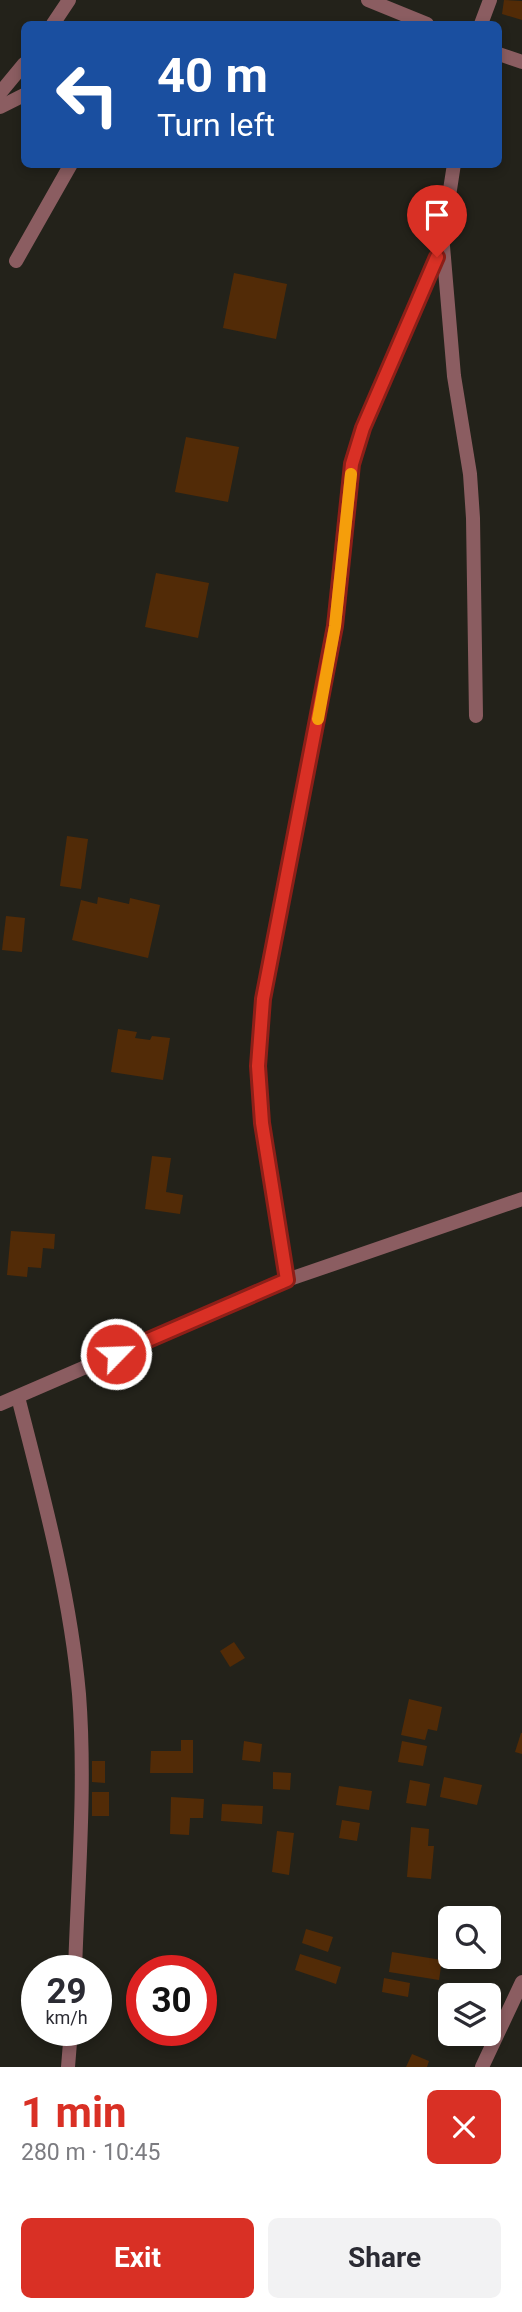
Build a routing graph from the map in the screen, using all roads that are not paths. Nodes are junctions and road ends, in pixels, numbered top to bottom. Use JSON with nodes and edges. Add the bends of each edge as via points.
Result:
{"nodes":[{"id":1,"x":69,"y":0,"type":"edge"},
{"id":2,"x":368,"y":0,"type":"edge"},
{"id":3,"x":490,"y":0,"type":"edge"},
{"id":4,"x":55,"y":21,"type":"edge"},
{"id":5,"x":420,"y":21,"type":"edge"},
{"id":6,"x":482,"y":21,"type":"edge"},
{"id":7,"x":502,"y":55,"type":"edge"},
{"id":8,"x":522,"y":62,"type":"edge"},
{"id":9,"x":21,"y":68,"type":"edge"},
{"id":10,"x":0,"y":93,"type":"edge"},
{"id":11,"x":21,"y":97,"type":"edge"},
{"id":12,"x":0,"y":107,"type":"edge"},
{"id":13,"x":69,"y":168,"type":"edge"},
{"id":14,"x":453,"y":168,"type":"edge"},
{"id":15,"x":442,"y":241,"type":"junction"},
{"id":16,"x":16,"y":261,"type":"dead end"},
{"id":17,"x":476,"y":716,"type":"dead end"},
{"id":18,"x":522,"y":1199,"type":"edge"},
{"id":19,"x":287,"y":1280,"type":"junction"},
{"id":20,"x":18,"y":1397,"type":"junction"},
{"id":21,"x":0,"y":1404,"type":"edge"},
{"id":22,"x":75,"y":1955,"type":"edge"},
{"id":23,"x":522,"y":1982,"type":"edge"},
{"id":24,"x":70,"y":2046,"type":"edge"},
{"id":25,"x":68,"y":2067,"type":"edge"},
{"id":26,"x":482,"y":2067,"type":"edge"}],
"edges":[{"from":1,"to":4,"type":"street"},
{"from":2,"to":5,"type":"street"},
{"from":3,"to":6,"type":"street"},
{"from":7,"to":8,"type":"street"},
{"from":9,"to":10,"type":"street"},
{"from":11,"to":12,"type":"street"},
{"from":13,"to":16,"type":"street"},
{"from":14,"to":15,"type":"street"},
{"from":15,"to":17,"type":"street","via":[[454,376],[470,474]]},
{"from":15,"to":19,"type":"street","via":[[352,464],[335,626],[263,999],[258,1066],[262,1123]]},
{"from":18,"to":19,"type":"street"},
{"from":19,"to":20,"type":"street"},
{"from":20,"to":21,"type":"street"},
{"from":20,"to":22,"type":"street","via":[[56,1545],[79,1695]]},
{"from":23,"to":26,"type":"street"},
{"from":24,"to":25,"type":"street"}]}
